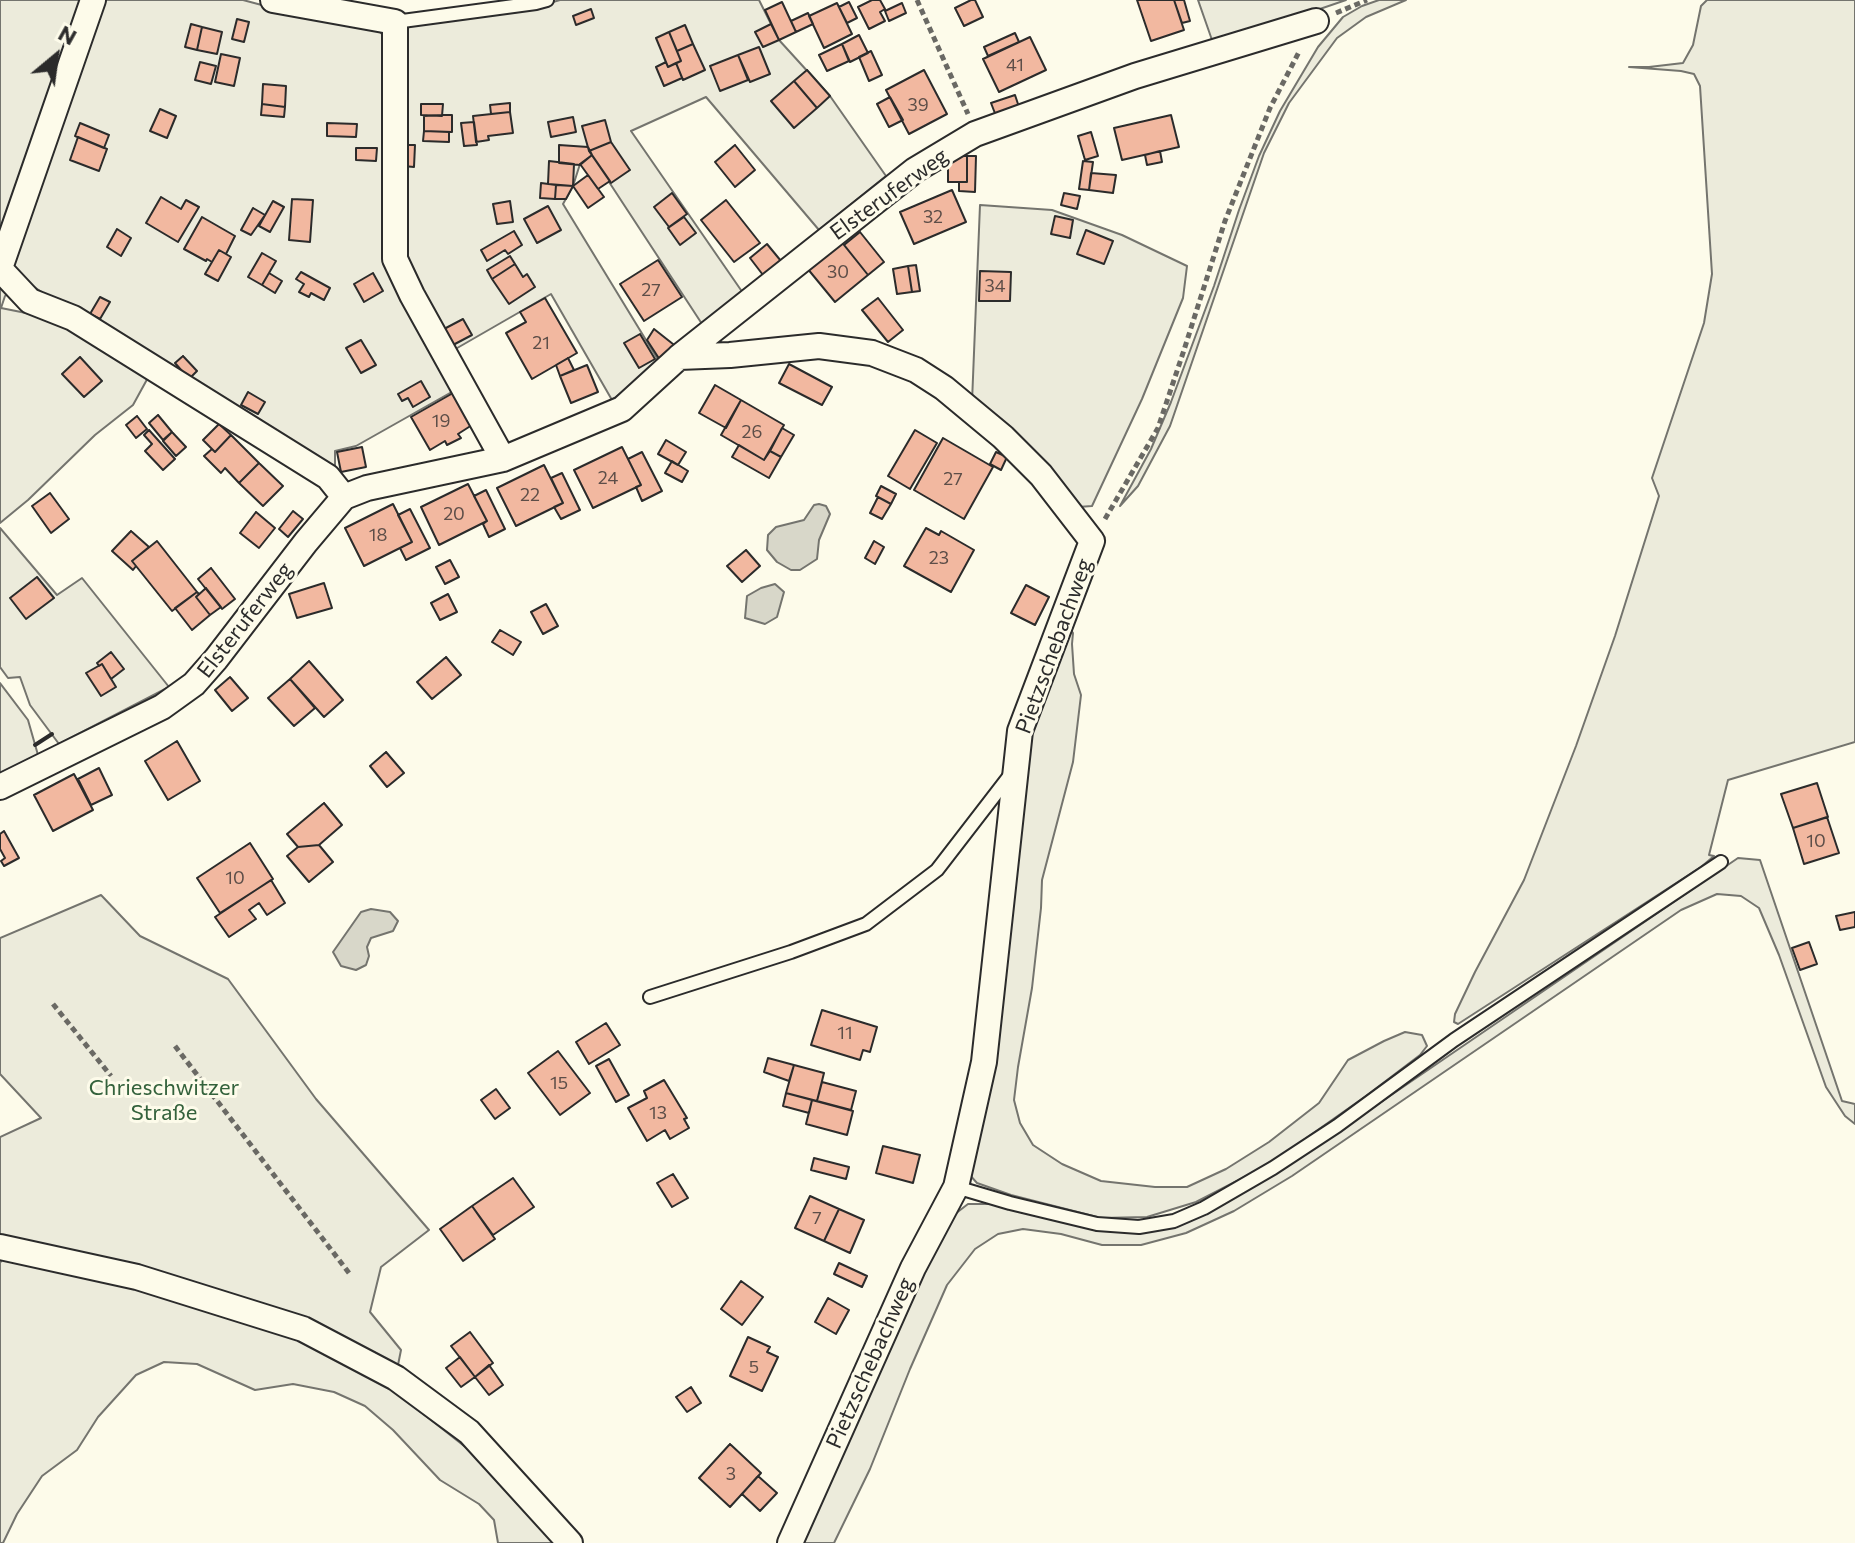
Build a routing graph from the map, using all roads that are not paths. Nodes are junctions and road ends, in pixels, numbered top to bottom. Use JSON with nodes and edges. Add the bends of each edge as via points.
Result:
{"nodes":[{"id":1,"x":93,"y":0,"type":"edge"},
{"id":2,"x":273,"y":0,"type":"edge"},
{"id":3,"x":547,"y":0,"type":"edge"},
{"id":4,"x":1316,"y":21,"type":"road end"},
{"id":5,"x":395,"y":22,"type":"junction"},
{"id":6,"x":0,"y":268,"type":"edge"},
{"id":7,"x":679,"y":357,"type":"junction"},
{"id":8,"x":503,"y":459,"type":"junction"},
{"id":9,"x":344,"y":497,"type":"junction"},
{"id":10,"x":1015,"y":768,"type":"junction"},
{"id":11,"x":0,"y":787,"type":"edge"},
{"id":12,"x":1721,"y":862,"type":"dead end"},
{"id":13,"x":650,"y":997,"type":"dead end"},
{"id":14,"x":956,"y":1187,"type":"junction"},
{"id":15,"x":0,"y":1247,"type":"edge"},
{"id":16,"x":570,"y":1543,"type":"edge"},
{"id":17,"x":790,"y":1543,"type":"edge"}],
"edges":[{"from":1,"to":6,"type":"street"},
{"from":2,"to":5,"type":"street"},
{"from":3,"to":5,"type":"lane"},
{"from":4,"to":7,"type":"street","name":"Elsteruferweg","via":[[1135,76],[975,134],[915,170]]},
{"from":5,"to":8,"type":"street","via":[[395,259]]},
{"from":6,"to":9,"type":"street","via":[[30,301],[73,318],[328,477]]},
{"from":7,"to":8,"type":"street","name":"Elsteruferweg","via":[[622,409]]},
{"from":7,"to":10,"type":"street","name":"Pietzschebachweg","via":[[819,346],[872,353],[944,388],[1041,475],[1092,541],[1020,731]]},
{"from":8,"to":9,"type":"street","name":"Elsteruferweg"},
{"from":9,"to":11,"type":"street","name":"Elsteruferweg","via":[[194,684],[162,707]]},
{"from":10,"to":13,"type":"lane","via":[[937,870],[866,924]]},
{"from":10,"to":14,"type":"street","name":"Pietzschebachweg","via":[[984,1062]]},
{"from":12,"to":14,"type":"lane","via":[[1454,1040],[1337,1126],[1273,1168],[1174,1221],[1139,1227],[1097,1224]]},
{"from":14,"to":17,"type":"street","name":"Pietzschebachweg","via":[[907,1281]]},
{"from":15,"to":16,"type":"street","via":[[137,1277],[317,1336],[396,1378],[469,1432]]}]}
